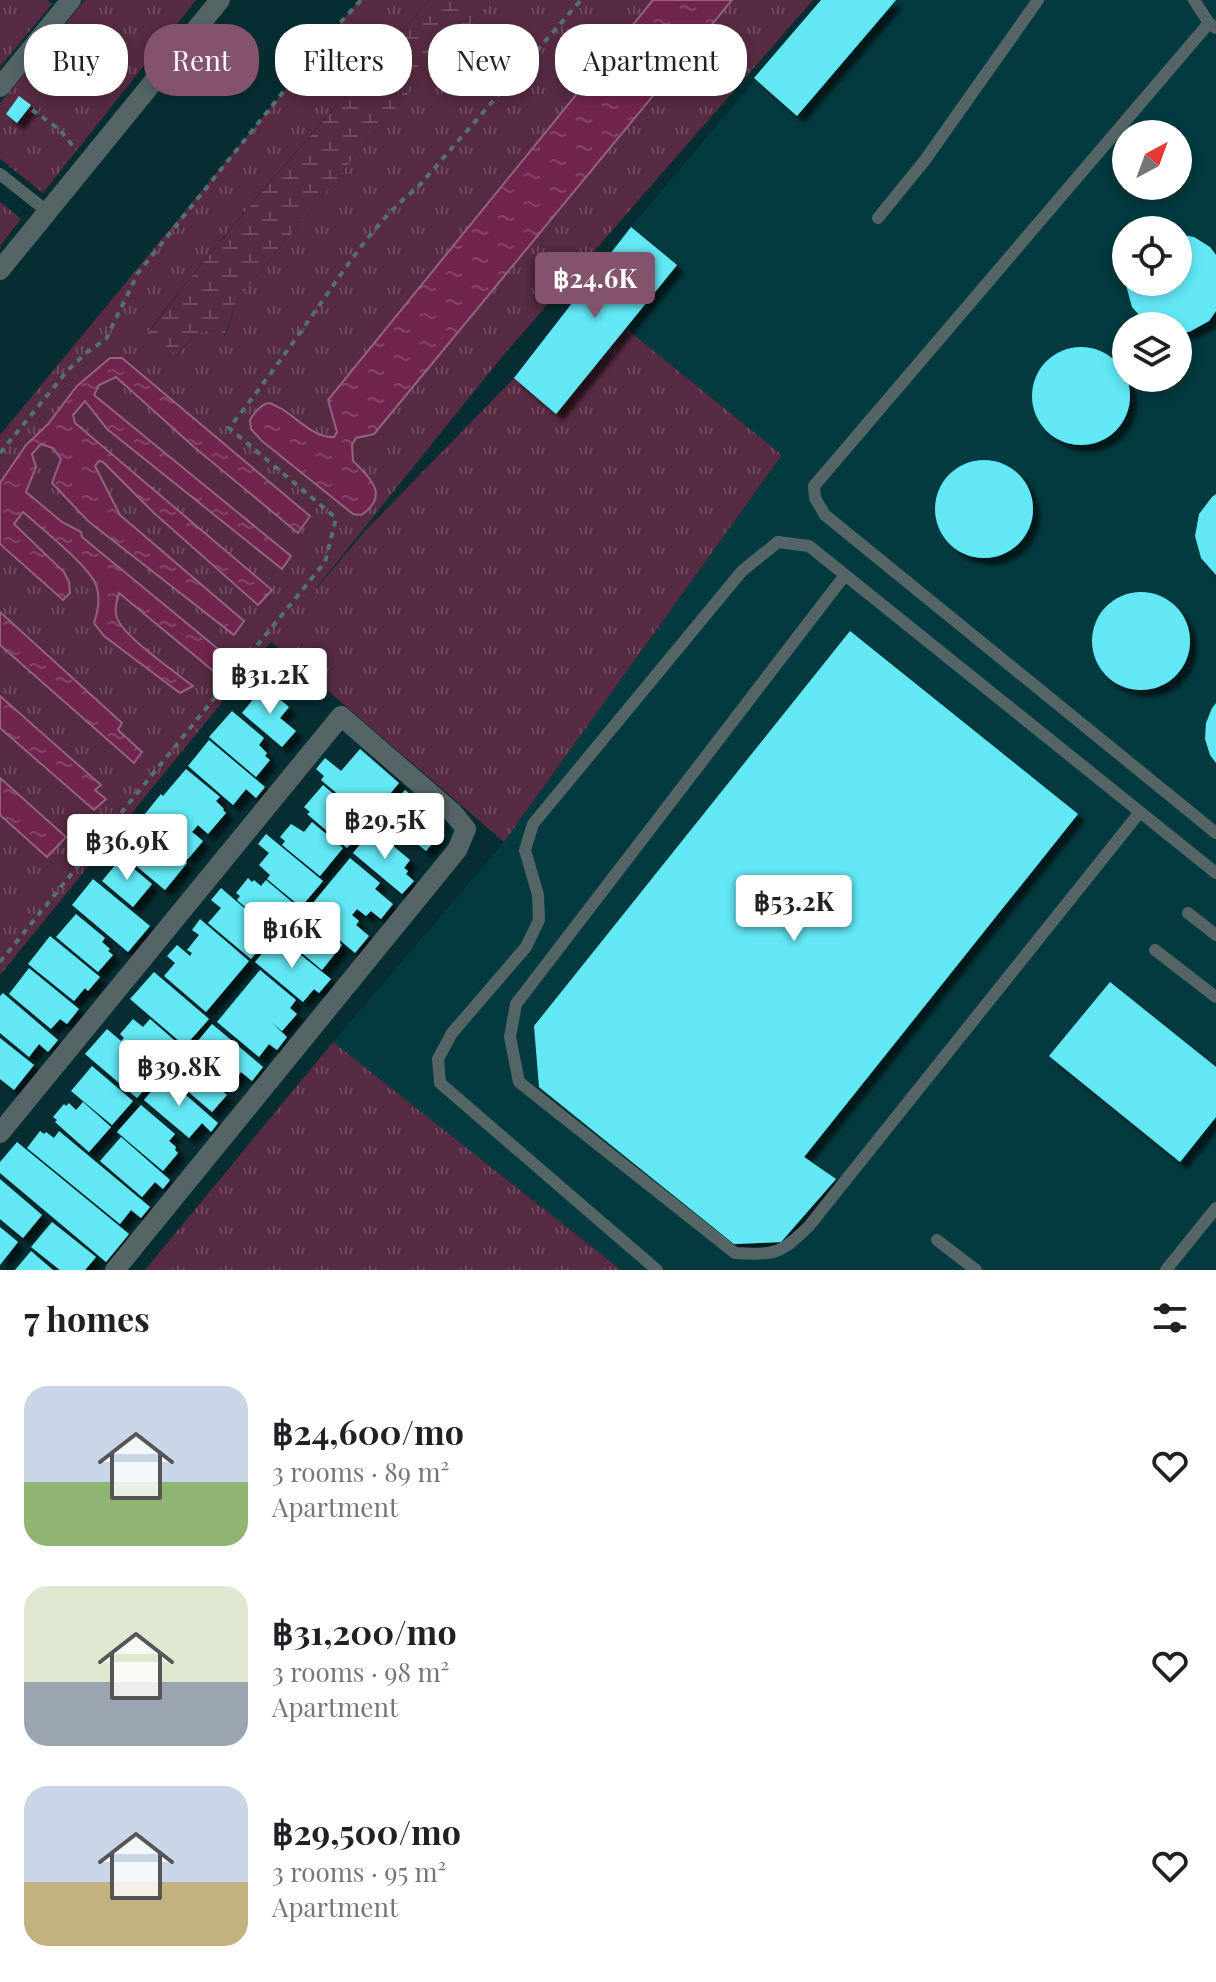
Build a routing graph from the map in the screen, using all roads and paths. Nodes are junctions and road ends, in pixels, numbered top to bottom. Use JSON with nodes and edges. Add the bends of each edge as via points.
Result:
{"nodes":[{"id":1,"x":71,"y":0,"type":"edge"},
{"id":2,"x":220,"y":0,"type":"edge"},
{"id":3,"x":361,"y":0,"type":"edge"},
{"id":4,"x":581,"y":0,"type":"edge"},
{"id":5,"x":1038,"y":0,"type":"edge"},
{"id":6,"x":1194,"y":0,"type":"edge"},
{"id":7,"x":1212,"y":26,"type":"edge"},
{"id":8,"x":0,"y":87,"type":"edge"},
{"id":9,"x":32,"y":110,"type":"dead end"},
{"id":10,"x":88,"y":163,"type":"junction"},
{"id":11,"x":0,"y":174,"type":"edge"},
{"id":12,"x":48,"y":212,"type":"junction"},
{"id":13,"x":878,"y":218,"type":"dead end"},
{"id":14,"x":0,"y":270,"type":"edge"},
{"id":15,"x":0,"y":453,"type":"edge"},
{"id":16,"x":845,"y":575,"type":"junction"},
{"id":17,"x":1140,"y":812,"type":"junction"},
{"id":18,"x":1216,"y":833,"type":"edge"},
{"id":19,"x":1216,"y":873,"type":"edge"},
{"id":20,"x":1188,"y":913,"type":"dead end"},
{"id":21,"x":1216,"y":935,"type":"edge"},
{"id":22,"x":1155,"y":950,"type":"dead end"},
{"id":23,"x":0,"y":962,"type":"edge"},
{"id":24,"x":1216,"y":997,"type":"edge"},
{"id":25,"x":0,"y":1133,"type":"edge"},
{"id":26,"x":1216,"y":1208,"type":"edge"},
{"id":27,"x":937,"y":1240,"type":"dead end"},
{"id":28,"x":115,"y":1270,"type":"edge"},
{"id":29,"x":657,"y":1270,"type":"edge"},
{"id":30,"x":976,"y":1270,"type":"edge"},
{"id":31,"x":1166,"y":1270,"type":"edge"}],
"edges":[{"from":1,"to":8,"type":"street"},
{"from":2,"to":10,"type":"street"},
{"from":3,"to":15,"type":"path","via":[[138,273],[106,339],[68,370]]},
{"from":4,"to":23,"type":"path","via":[[429,176],[362,244],[229,428],[336,518],[325,562]]},
{"from":5,"to":13,"type":"lane"},
{"from":6,"to":7,"type":"lane"},
{"from":7,"to":18,"type":"lane","via":[[814,486],[825,515]]},
{"from":9,"to":10,"type":"path","via":[[59,129]]},
{"from":10,"to":12,"type":"street"},
{"from":11,"to":12,"type":"lane"},
{"from":12,"to":14,"type":"street"},
{"from":16,"to":17,"type":"lane"},
{"from":16,"to":17,"type":"lane","via":[[516,1004],[510,1037],[519,1082],[735,1253],[763,1255],[786,1248]]},
{"from":16,"to":29,"type":"lane","via":[[809,546],[778,542],[742,571],[533,824],[525,850],[539,920],[526,947],[452,1033],[438,1059],[440,1083]]},
{"from":17,"to":19,"type":"lane"},
{"from":20,"to":21,"type":"lane"},
{"from":22,"to":24,"type":"lane"},
{"from":25,"to":28,"type":"street","via":[[341,716],[453,813],[466,829],[457,850]]},
{"from":26,"to":31,"type":"lane"},
{"from":27,"to":30,"type":"lane"}]}
